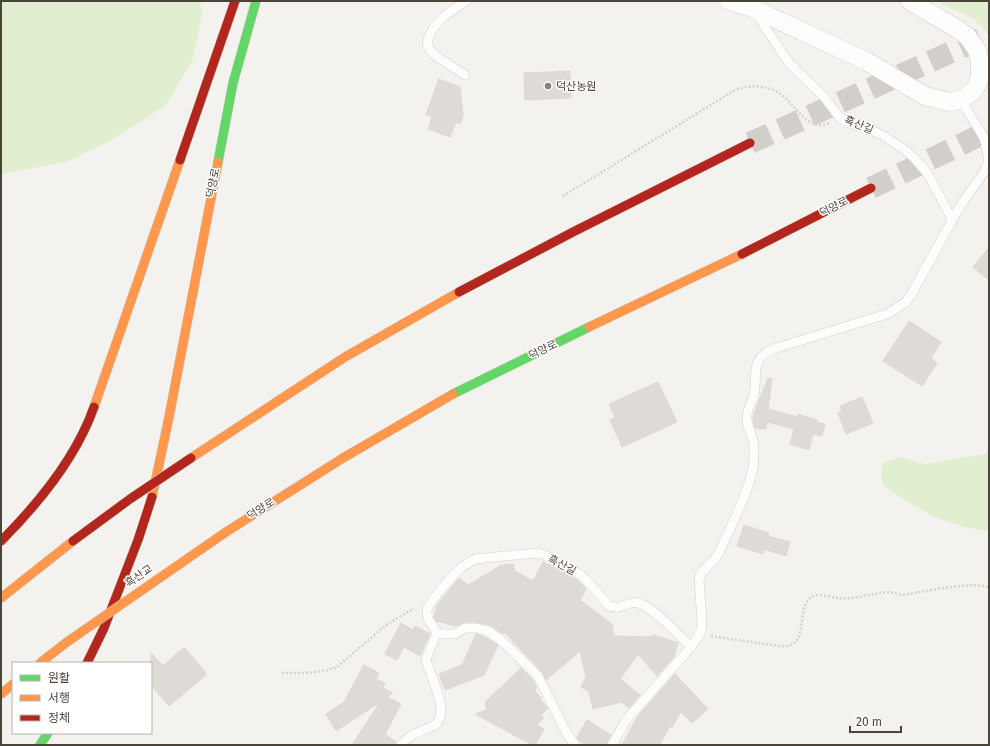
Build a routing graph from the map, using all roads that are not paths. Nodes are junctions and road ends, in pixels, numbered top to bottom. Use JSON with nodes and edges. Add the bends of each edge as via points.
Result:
{"nodes":[{"id":1,"x":235,"y":1,"type":"edge"},
{"id":2,"x":256,"y":1,"type":"edge"},
{"id":3,"x":466,"y":1,"type":"edge"},
{"id":4,"x":729,"y":1,"type":"edge"},
{"id":5,"x":910,"y":1,"type":"edge"},
{"id":6,"x":752,"y":8,"type":"junction"},
{"id":7,"x":465,"y":75,"type":"dead end"},
{"id":8,"x":961,"y":100,"type":"junction"},
{"id":9,"x":750,"y":143,"type":"tunnel mouth"},
{"id":10,"x":871,"y":188,"type":"tunnel mouth"},
{"id":11,"x":952,"y":219,"type":"junction"},
{"id":12,"x":226,"y":532,"type":"joint"},
{"id":13,"x":1,"y":541,"type":"edge"},
{"id":14,"x":1,"y":598,"type":"edge"},
{"id":15,"x":437,"y":633,"type":"junction"},
{"id":16,"x":691,"y":647,"type":"junction"},
{"id":17,"x":41,"y":662,"type":"edge"},
{"id":18,"x":87,"y":662,"type":"edge"},
{"id":19,"x":12,"y":685,"type":"edge"},
{"id":20,"x":1,"y":694,"type":"edge"},
{"id":21,"x":47,"y":734,"type":"edge"},
{"id":22,"x":40,"y":745,"type":"edge"},
{"id":23,"x":401,"y":745,"type":"edge"},
{"id":24,"x":575,"y":745,"type":"edge"},
{"id":25,"x":612,"y":745,"type":"edge"}],
"edges":[{"from":1,"to":13,"type":"main road","via":[[87,426],[71,456],[41,498]]},
{"from":2,"to":18,"type":"main road","name":"덕양로","via":[[233,83],[151,501],[104,628]]},
{"from":3,"to":7,"type":"lane","via":[[437,24],[429,35],[427,45],[433,54]]},
{"from":4,"to":6,"type":"street"},
{"from":5,"to":8,"type":"street","via":[[959,30],[968,37],[977,50],[980,77],[977,85]]},
{"from":6,"to":8,"type":"street","via":[[866,61],[925,96],[949,102]]},
{"from":6,"to":11,"type":"lane","name":"흑산길","via":[[786,58],[825,98],[840,118],[884,136],[905,150],[928,174]]},
{"from":8,"to":11,"type":"lane","via":[[984,138],[988,163]]},
{"from":9,"to":14,"type":"main road","bridge":true,"via":[[396,326],[130,499]]},
{"from":10,"to":12,"type":"main road","name":"덕양로","via":[[776,237],[464,388],[343,458]]},
{"from":11,"to":16,"type":"lane","via":[[919,284],[906,302],[897,309],[773,349],[760,357],[756,366],[754,396],[747,416],[754,453],[750,480],[720,551],[699,580],[701,630]]},
{"from":12,"to":17,"type":"main road","name":"흑산교","bridge":true},
{"from":15,"to":16,"type":"lane","name":"흑산길","via":[[429,621],[428,606],[455,573],[475,559],[536,553],[573,570],[612,607],[635,602],[645,606]]},
{"from":15,"to":23,"type":"lane","via":[[426,659],[435,684],[441,716],[436,724],[416,732]]},
{"from":15,"to":24,"type":"lane","via":[[455,634],[465,628],[476,628],[488,631],[502,641],[538,676]]},
{"from":16,"to":25,"type":"lane","via":[[627,719]]},
{"from":19,"to":20,"type":"main road"},
{"from":21,"to":22,"type":"main road"}]}
